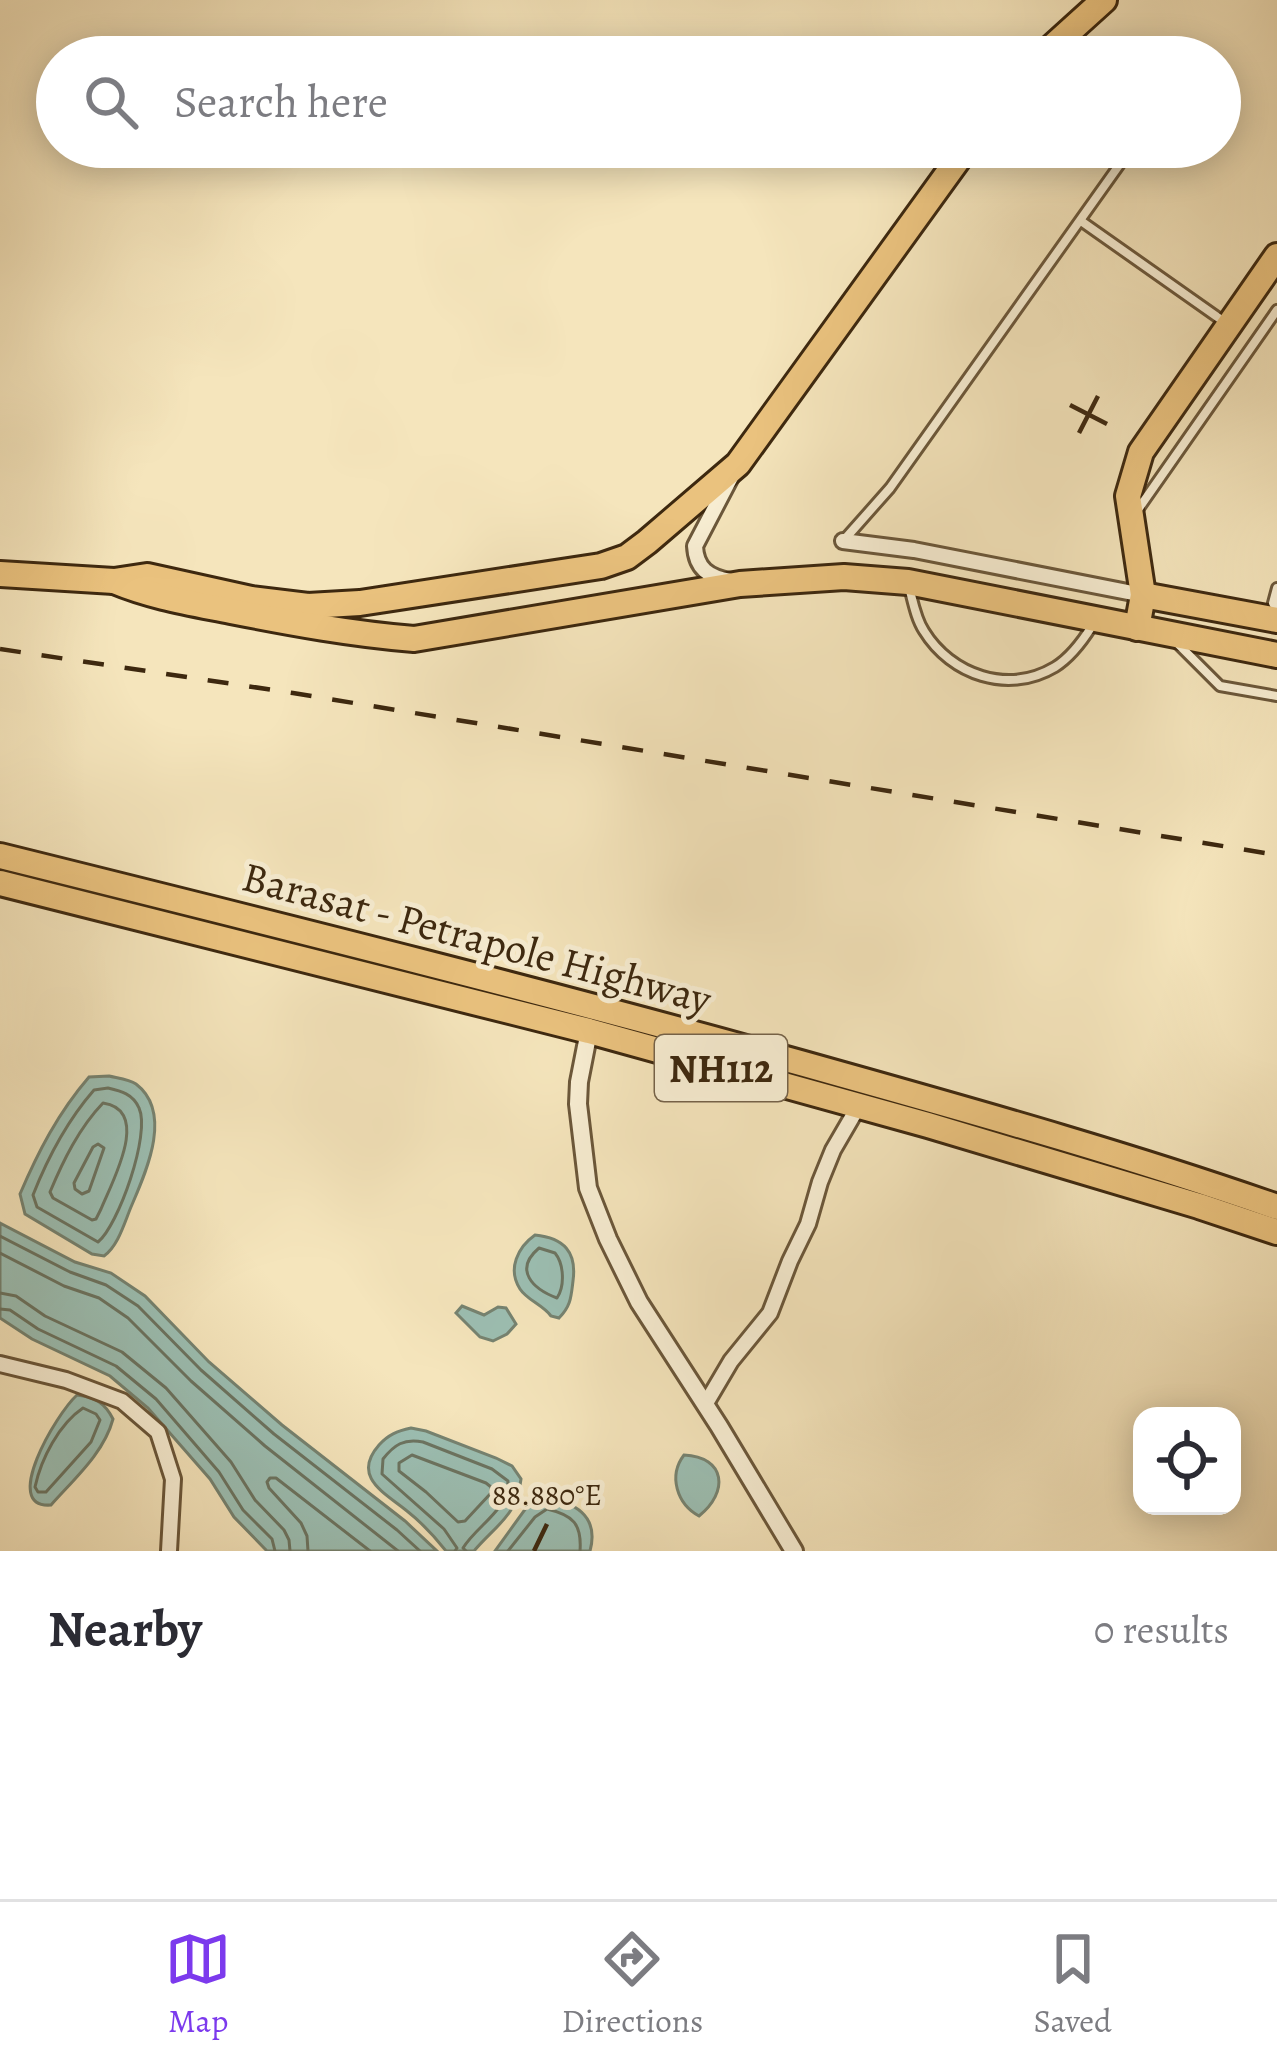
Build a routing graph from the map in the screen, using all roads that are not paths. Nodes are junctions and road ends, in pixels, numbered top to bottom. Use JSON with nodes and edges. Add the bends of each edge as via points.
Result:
{"nodes":[{"id":1,"x":1104,"y":0,"type":"edge"},
{"id":2,"x":1064,"y":36,"type":"edge"},
{"id":3,"x":952,"y":168,"type":"edge"},
{"id":4,"x":1118,"y":168,"type":"edge"},
{"id":5,"x":1081,"y":221,"type":"junction"},
{"id":6,"x":1277,"y":256,"type":"edge"},
{"id":7,"x":1277,"y":310,"type":"edge"},
{"id":8,"x":1230,"y":325,"type":"junction"},
{"id":9,"x":738,"y":464,"type":"junction"},
{"id":10,"x":1132,"y":519,"type":"junction"},
{"id":11,"x":843,"y":541,"type":"joint"},
{"id":12,"x":914,"y":550,"type":"junction"},
{"id":13,"x":0,"y":574,"type":"edge"},
{"id":14,"x":114,"y":581,"type":"junction"},
{"id":15,"x":908,"y":583,"type":"junction"},
{"id":16,"x":740,"y":584,"type":"junction"},
{"id":17,"x":1277,"y":588,"type":"edge"},
{"id":18,"x":1143,"y":595,"type":"junction"},
{"id":19,"x":1277,"y":615,"type":"edge"},
{"id":20,"x":1096,"y":620,"type":"junction"},
{"id":21,"x":1137,"y":628,"type":"junction"},
{"id":22,"x":1167,"y":633,"type":"junction"},
{"id":23,"x":1277,"y":655,"type":"edge"},
{"id":24,"x":1277,"y":696,"type":"edge"},
{"id":25,"x":0,"y":856,"type":"edge"},
{"id":26,"x":0,"y":883,"type":"edge"},
{"id":27,"x":589,"y":1031,"type":"junction"},
{"id":28,"x":858,"y":1108,"type":"junction"},
{"id":29,"x":1277,"y":1207,"type":"edge"},
{"id":30,"x":1277,"y":1232,"type":"edge"},
{"id":31,"x":0,"y":1364,"type":"edge"},
{"id":32,"x":705,"y":1405,"type":"junction"},
{"id":33,"x":170,"y":1551,"type":"edge"},
{"id":34,"x":794,"y":1551,"type":"edge"}],
"edges":[{"from":1,"to":2,"type":"highway"},
{"from":3,"to":9,"type":"highway"},
{"from":4,"to":5,"type":"lane"},
{"from":5,"to":8,"type":"lane"},
{"from":5,"to":11,"type":"lane","via":[[890,488]]},
{"from":6,"to":8,"type":"highway"},
{"from":7,"to":10,"type":"lane"},
{"from":8,"to":10,"type":"highway","via":[[1142,452],[1128,496]]},
{"from":9,"to":14,"type":"highway","via":[[627,557],[601,566],[308,606],[147,576]]},
{"from":9,"to":16,"type":"street","via":[[695,555],[704,572]]},
{"from":10,"to":18,"type":"highway"},
{"from":11,"to":12,"type":"street"},
{"from":12,"to":15,"type":"street"},
{"from":12,"to":18,"type":"street"},
{"from":13,"to":14,"type":"highway"},
{"from":14,"to":16,"type":"highway","via":[[307,626],[414,639]]},
{"from":15,"to":16,"type":"highway"},
{"from":15,"to":20,"type":"highway"},
{"from":15,"to":20,"type":"lane","via":[[920,626],[938,652],[993,680],[1054,668]]},
{"from":17,"to":19,"type":"lane"},
{"from":18,"to":19,"type":"highway"},
{"from":18,"to":21,"type":"highway"},
{"from":20,"to":21,"type":"highway"},
{"from":21,"to":22,"type":"highway"},
{"from":22,"to":23,"type":"highway"},
{"from":22,"to":24,"type":"lane","via":[[1220,686]]},
{"from":25,"to":29,"type":"highway","name":"Barasat - Petrapole Highway","number":"NH112","via":[[608,1009]]},
{"from":26,"to":27,"type":"highway","name":"Barasat - Petrapole Highway","number":"NH112"},
{"from":27,"to":28,"type":"highway","name":"Barasat - Petrapole Highway","number":"NH112"},
{"from":27,"to":32,"type":"street","via":[[578,1104],[588,1188],[638,1301]]},
{"from":28,"to":30,"type":"highway","name":"Barasat - Petrapole Highway","number":"NH112"},
{"from":28,"to":32,"type":"street","via":[[833,1150],[770,1313]]},
{"from":31,"to":33,"type":"street","via":[[122,1401],[158,1432],[173,1479]]},
{"from":32,"to":34,"type":"street"}]}
